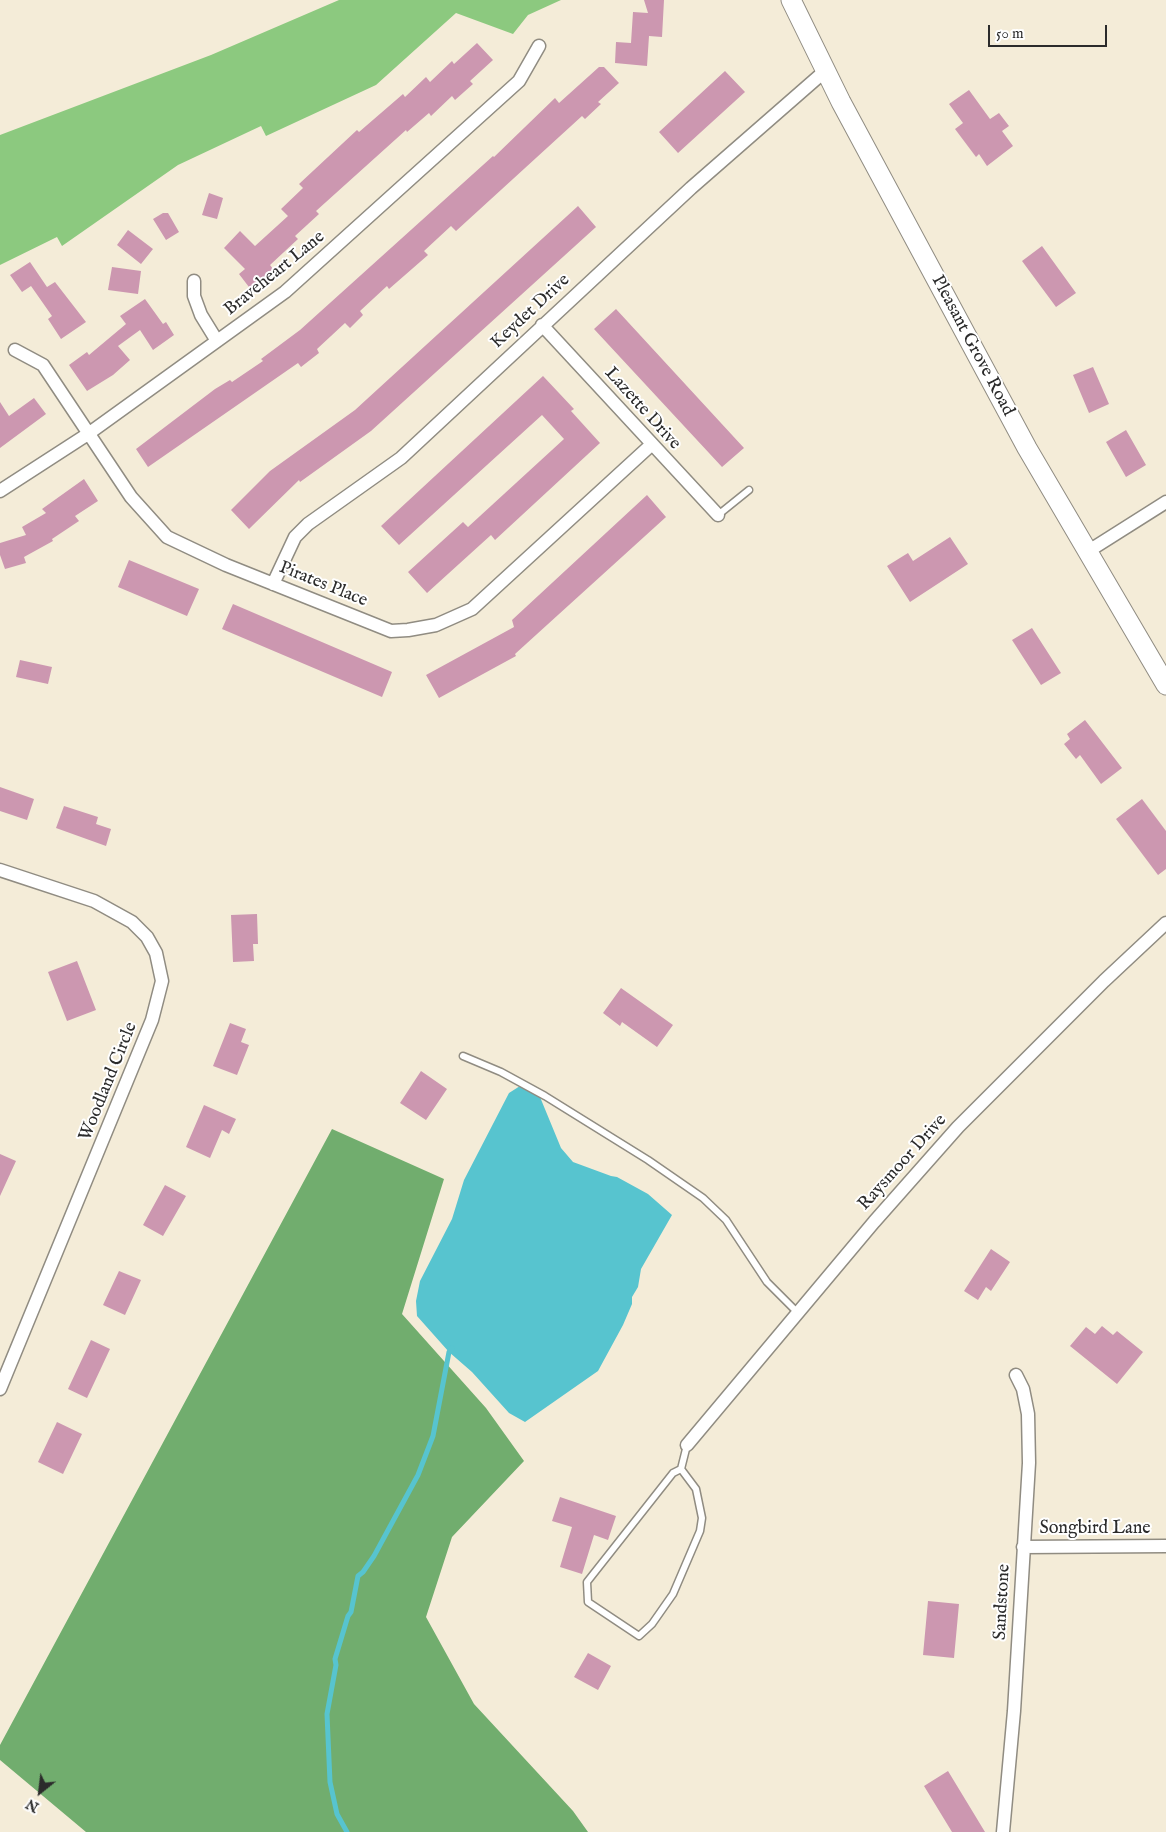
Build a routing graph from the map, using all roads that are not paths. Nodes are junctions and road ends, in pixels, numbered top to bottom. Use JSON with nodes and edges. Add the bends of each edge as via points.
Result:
{"nodes":[{"id":1,"x":791,"y":0,"type":"edge"},
{"id":2,"x":539,"y":46,"type":"dead end"},
{"id":3,"x":826,"y":71,"type":"junction"},
{"id":4,"x":194,"y":281,"type":"dead end"},
{"id":5,"x":542,"y":326,"type":"junction"},
{"id":6,"x":217,"y":341,"type":"junction"},
{"id":7,"x":15,"y":350,"type":"dead end"},
{"id":8,"x":88,"y":434,"type":"junction"},
{"id":9,"x":651,"y":445,"type":"junction"},
{"id":10,"x":749,"y":490,"type":"dead end"},
{"id":11,"x":0,"y":491,"type":"edge"},
{"id":12,"x":1166,"y":502,"type":"edge"},
{"id":13,"x":718,"y":515,"type":"joint"},
{"id":14,"x":1086,"y":552,"type":"junction"},
{"id":15,"x":273,"y":584,"type":"junction"},
{"id":16,"x":1166,"y":685,"type":"edge"},
{"id":17,"x":0,"y":870,"type":"edge"},
{"id":18,"x":1166,"y":923,"type":"edge"},
{"id":19,"x":463,"y":1056,"type":"dead end"},
{"id":20,"x":798,"y":1313,"type":"junction"},
{"id":21,"x":1016,"y":1375,"type":"dead end"},
{"id":22,"x":0,"y":1389,"type":"edge"},
{"id":23,"x":687,"y":1445,"type":"joint"},
{"id":24,"x":681,"y":1469,"type":"junction"},
{"id":25,"x":1166,"y":1546,"type":"edge"},
{"id":26,"x":1023,"y":1547,"type":"junction"},
{"id":27,"x":1003,"y":1832,"type":"edge"}],
"edges":[{"from":1,"to":3,"type":"street","name":"Pleasant Grove Road"},
{"from":2,"to":6,"type":"street","name":"Braveheart Lane","via":[[519,81],[285,292]]},
{"from":3,"to":5,"type":"street","name":"Keydet Drive","via":[[691,188]]},
{"from":3,"to":14,"type":"street","name":"Pleasant Grove Road","via":[[1022,440]]},
{"from":4,"to":6,"type":"street","via":[[194,296],[201,315]]},
{"from":5,"to":9,"type":"street","name":"Lazette Drive"},
{"from":5,"to":15,"type":"street","name":"Keydet Drive","via":[[401,458],[308,524],[295,538]]},
{"from":6,"to":8,"type":"street","name":"Braveheart Lane"},
{"from":7,"to":8,"type":"street","name":"Pirates Place","via":[[43,365]]},
{"from":8,"to":11,"type":"street","name":"Braveheart Lane"},
{"from":8,"to":15,"type":"street","name":"Pirates Place","via":[[131,497],[167,537]]},
{"from":9,"to":13,"type":"street","name":"Lazette Drive"},
{"from":9,"to":15,"type":"street","name":"Pirates Place","via":[[472,609],[436,625],[391,631]]},
{"from":10,"to":13,"type":"lane"},
{"from":12,"to":14,"type":"street"},
{"from":14,"to":16,"type":"street","name":"Pleasant Grove Road"},
{"from":17,"to":22,"type":"street","name":"Woodland Circle","via":[[94,901],[132,922],[147,937],[156,953],[162,981],[149,1029]]},
{"from":18,"to":20,"type":"street","name":"Raysmoor Drive","via":[[958,1126]]},
{"from":19,"to":20,"type":"lane","via":[[545,1096],[703,1198],[726,1220],[767,1282]]},
{"from":20,"to":23,"type":"street","name":"Raysmoor Drive"},
{"from":21,"to":26,"type":"street","name":"Sandstone","via":[[1023,1389],[1028,1414],[1030,1463]]},
{"from":23,"to":24,"type":"lane"},
{"from":24,"to":24,"type":"lane","via":[[673,1473],[587,1582],[588,1602],[639,1636],[652,1624],[673,1594],[700,1531],[702,1518],[696,1490]]},
{"from":25,"to":26,"type":"street","name":"Songbird Lane"},
{"from":26,"to":27,"type":"street","name":"Sandstone","via":[[1014,1711]]}]}
